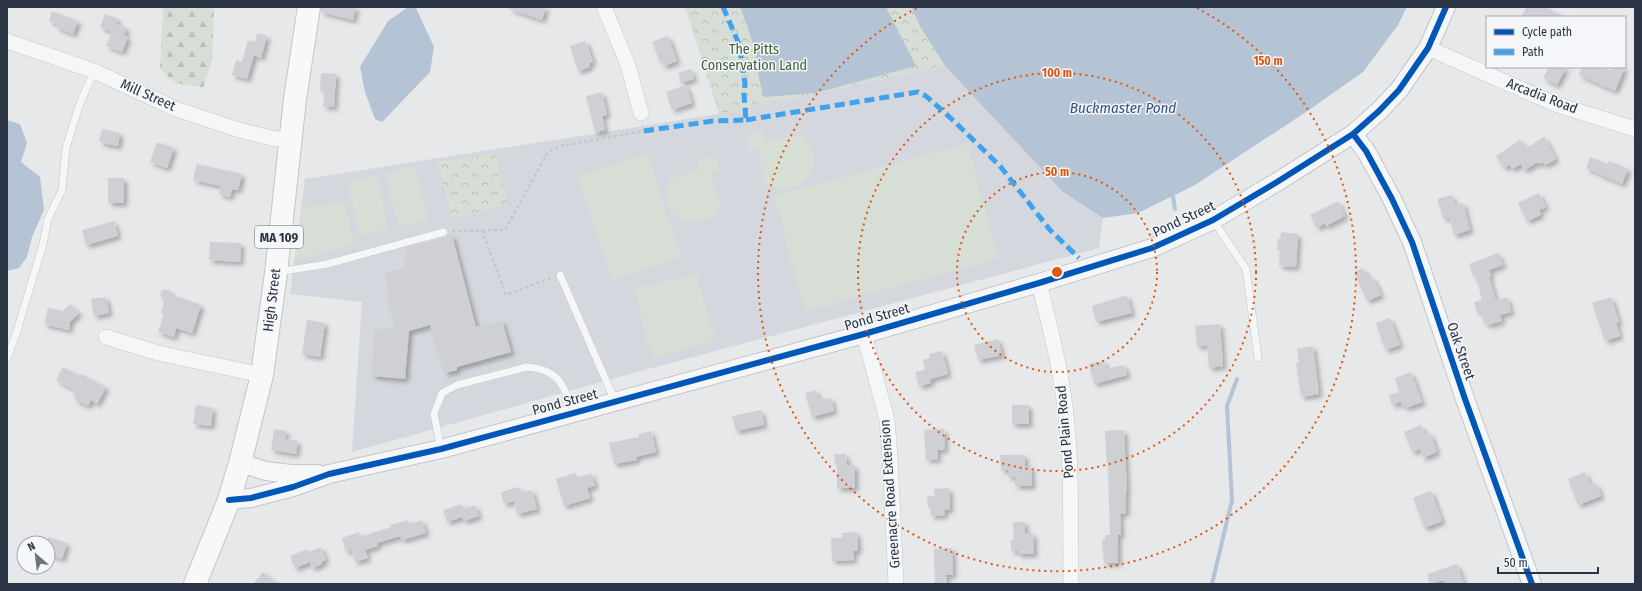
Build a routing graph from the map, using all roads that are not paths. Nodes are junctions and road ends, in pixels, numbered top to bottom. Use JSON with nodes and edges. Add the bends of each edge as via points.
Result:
{"nodes":[{"id":1,"x":309,"y":7,"type":"edge"},
{"id":2,"x":604,"y":7,"type":"edge"},
{"id":3,"x":1446,"y":7,"type":"edge"},
{"id":4,"x":7,"y":41,"type":"edge"},
{"id":5,"x":1428,"y":48,"type":"junction"},
{"id":6,"x":94,"y":70,"type":"junction"},
{"id":7,"x":641,"y":113,"type":"dead end"},
{"id":8,"x":1635,"y":129,"type":"edge"},
{"id":9,"x":1353,"y":134,"type":"junction"},
{"id":10,"x":291,"y":140,"type":"junction"},
{"id":11,"x":1213,"y":220,"type":"junction"},
{"id":12,"x":444,"y":232,"type":"road end"},
{"id":13,"x":276,"y":273,"type":"junction"},
{"id":14,"x":560,"y":275,"type":"road end"},
{"id":15,"x":1039,"y":283,"type":"junction"},
{"id":16,"x":864,"y":334,"type":"junction"},
{"id":17,"x":106,"y":337,"type":"dead end"},
{"id":18,"x":1258,"y":358,"type":"dead end"},
{"id":19,"x":7,"y":359,"type":"edge"},
{"id":20,"x":262,"y":375,"type":"junction"},
{"id":21,"x":615,"y":402,"type":"junction"},
{"id":22,"x":573,"y":413,"type":"junction"},
{"id":23,"x":441,"y":449,"type":"junction"},
{"id":24,"x":240,"y":463,"type":"junction"},
{"id":25,"x":329,"y":474,"type":"junction"},
{"id":26,"x":230,"y":500,"type":"junction"},
{"id":27,"x":195,"y":584,"type":"edge"},
{"id":28,"x":896,"y":584,"type":"edge"},
{"id":29,"x":1071,"y":584,"type":"edge"},
{"id":30,"x":1532,"y":584,"type":"edge"}],
"edges":[{"from":1,"to":10,"type":"main road","name":"High Street","number":"MA 109"},
{"from":2,"to":7,"type":"street","via":[[628,65]]},
{"from":3,"to":5,"type":"street","name":"Pond Street"},
{"from":4,"to":6,"type":"street","name":"Mill Street"},
{"from":5,"to":8,"type":"street","name":"Arcadia Road","via":[[1555,104]]},
{"from":5,"to":9,"type":"street","name":"Pond Street","via":[[1399,90],[1380,111]]},
{"from":6,"to":10,"type":"street","name":"Mill Street","via":[[176,109],[239,130],[270,138]]},
{"from":6,"to":19,"type":"lane","via":[[66,148],[62,190],[48,219],[41,251]]},
{"from":9,"to":11,"type":"street","name":"Pond Street"},
{"from":9,"to":30,"type":"street","name":"Oak Street","via":[[1366,151],[1412,242],[1462,392]]},
{"from":10,"to":13,"type":"main road","name":"High Street","number":"MA 109"},
{"from":11,"to":15,"type":"street","name":"Pond Street","via":[[1152,248]]},
{"from":11,"to":18,"type":"lane","via":[[1246,269]]},
{"from":12,"to":13,"type":"lane","via":[[327,264]]},
{"from":13,"to":20,"type":"main road","name":"High Street","number":"MA 109"},
{"from":14,"to":21,"type":"lane"},
{"from":15,"to":16,"type":"street","name":"Pond Street"},
{"from":15,"to":29,"type":"street","name":"Pond Plain Road","via":[[1054,344],[1067,428]]},
{"from":16,"to":21,"type":"street","name":"Pond Street"},
{"from":16,"to":28,"type":"street","name":"Greenacre Road Extension","via":[[887,420]]},
{"from":17,"to":20,"type":"street","via":[[158,353]]},
{"from":20,"to":24,"type":"main road","name":"High Street","number":"MA 109"},
{"from":21,"to":22,"type":"street","name":"Pond Street"},
{"from":22,"to":23,"type":"street","name":"Pond Street"},
{"from":22,"to":23,"type":"lane","via":[[564,387],[553,373],[539,368],[527,367],[457,385],[442,393],[434,414]]},
{"from":23,"to":25,"type":"street","name":"Pond Street"},
{"from":24,"to":25,"type":"street","name":"Pond Street","via":[[266,471],[290,474]]},
{"from":24,"to":26,"type":"main road","name":"High Street","number":"MA 109"},
{"from":25,"to":26,"type":"street","name":"Pond Street","via":[[278,491]]},
{"from":26,"to":27,"type":"main road","name":"High Street","number":"MA 109"}]}
